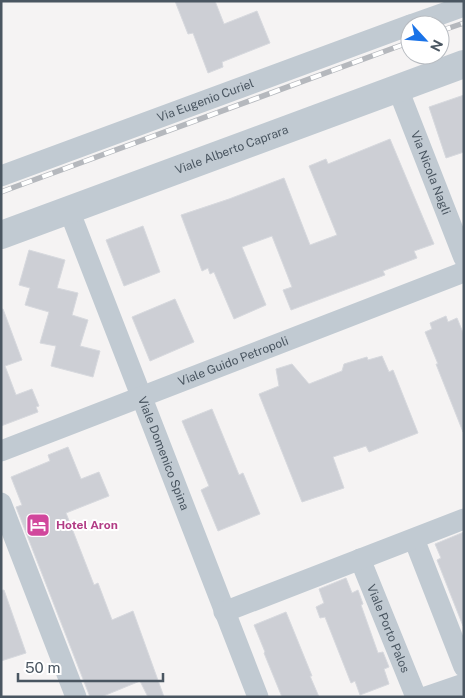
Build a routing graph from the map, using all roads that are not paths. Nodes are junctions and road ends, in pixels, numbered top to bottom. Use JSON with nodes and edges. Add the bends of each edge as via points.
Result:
{"nodes":[{"id":1,"x":464,"y":6,"type":"edge"},
{"id":2,"x":439,"y":15,"type":"edge"},
{"id":3,"x":400,"y":29,"type":"edge"},
{"id":4,"x":464,"y":64,"type":"edge"},
{"id":5,"x":398,"y":88,"type":"junction"},
{"id":6,"x":1,"y":176,"type":"edge"},
{"id":7,"x":69,"y":210,"type":"junction"},
{"id":8,"x":1,"y":235,"type":"edge"},
{"id":9,"x":464,"y":258,"type":"edge"},
{"id":10,"x":464,"y":272,"type":"edge"},
{"id":11,"x":142,"y":396,"type":"junction"},
{"id":12,"x":1,"y":451,"type":"edge"},
{"id":13,"x":1,"y":503,"type":"edge"},
{"id":14,"x":464,"y":519,"type":"edge"},
{"id":15,"x":414,"y":539,"type":"junction"},
{"id":16,"x":360,"y":560,"type":"junction"},
{"id":17,"x":224,"y":612,"type":"junction"},
{"id":18,"x":464,"y":667,"type":"edge"},
{"id":19,"x":464,"y":684,"type":"edge"},
{"id":20,"x":76,"y":697,"type":"edge"},
{"id":21,"x":258,"y":697,"type":"edge"},
{"id":22,"x":416,"y":697,"type":"edge"},
{"id":23,"x":426,"y":697,"type":"edge"}],
"edges":[{"from":1,"to":2,"type":"street","name":"Via Eugenio Curiel"},
{"from":3,"to":6,"type":"street","name":"Via Eugenio Curiel"},
{"from":4,"to":5,"type":"street","name":"Viale Alberto Caprara"},
{"from":5,"to":7,"type":"street","name":"Viale Alberto Caprara"},
{"from":5,"to":9,"type":"street","name":"Via Nicola Nagli"},
{"from":7,"to":8,"type":"street","name":"Viale Alberto Caprara"},
{"from":7,"to":11,"type":"street","name":"Viale Domenico Spina"},
{"from":10,"to":11,"type":"street","name":"Viale Guido Petropoli"},
{"from":11,"to":12,"type":"street","name":"Viale Guido Petropoli"},
{"from":11,"to":17,"type":"street","name":"Viale Domenico Spina"},
{"from":13,"to":20,"type":"street"},
{"from":14,"to":15,"type":"street"},
{"from":15,"to":16,"type":"street"},
{"from":15,"to":18,"type":"street"},
{"from":16,"to":17,"type":"street"},
{"from":16,"to":22,"type":"street","name":"Viale Porto Palos"},
{"from":17,"to":21,"type":"street","name":"Viale Domenico Spina"},
{"from":19,"to":23,"type":"street"}]}
